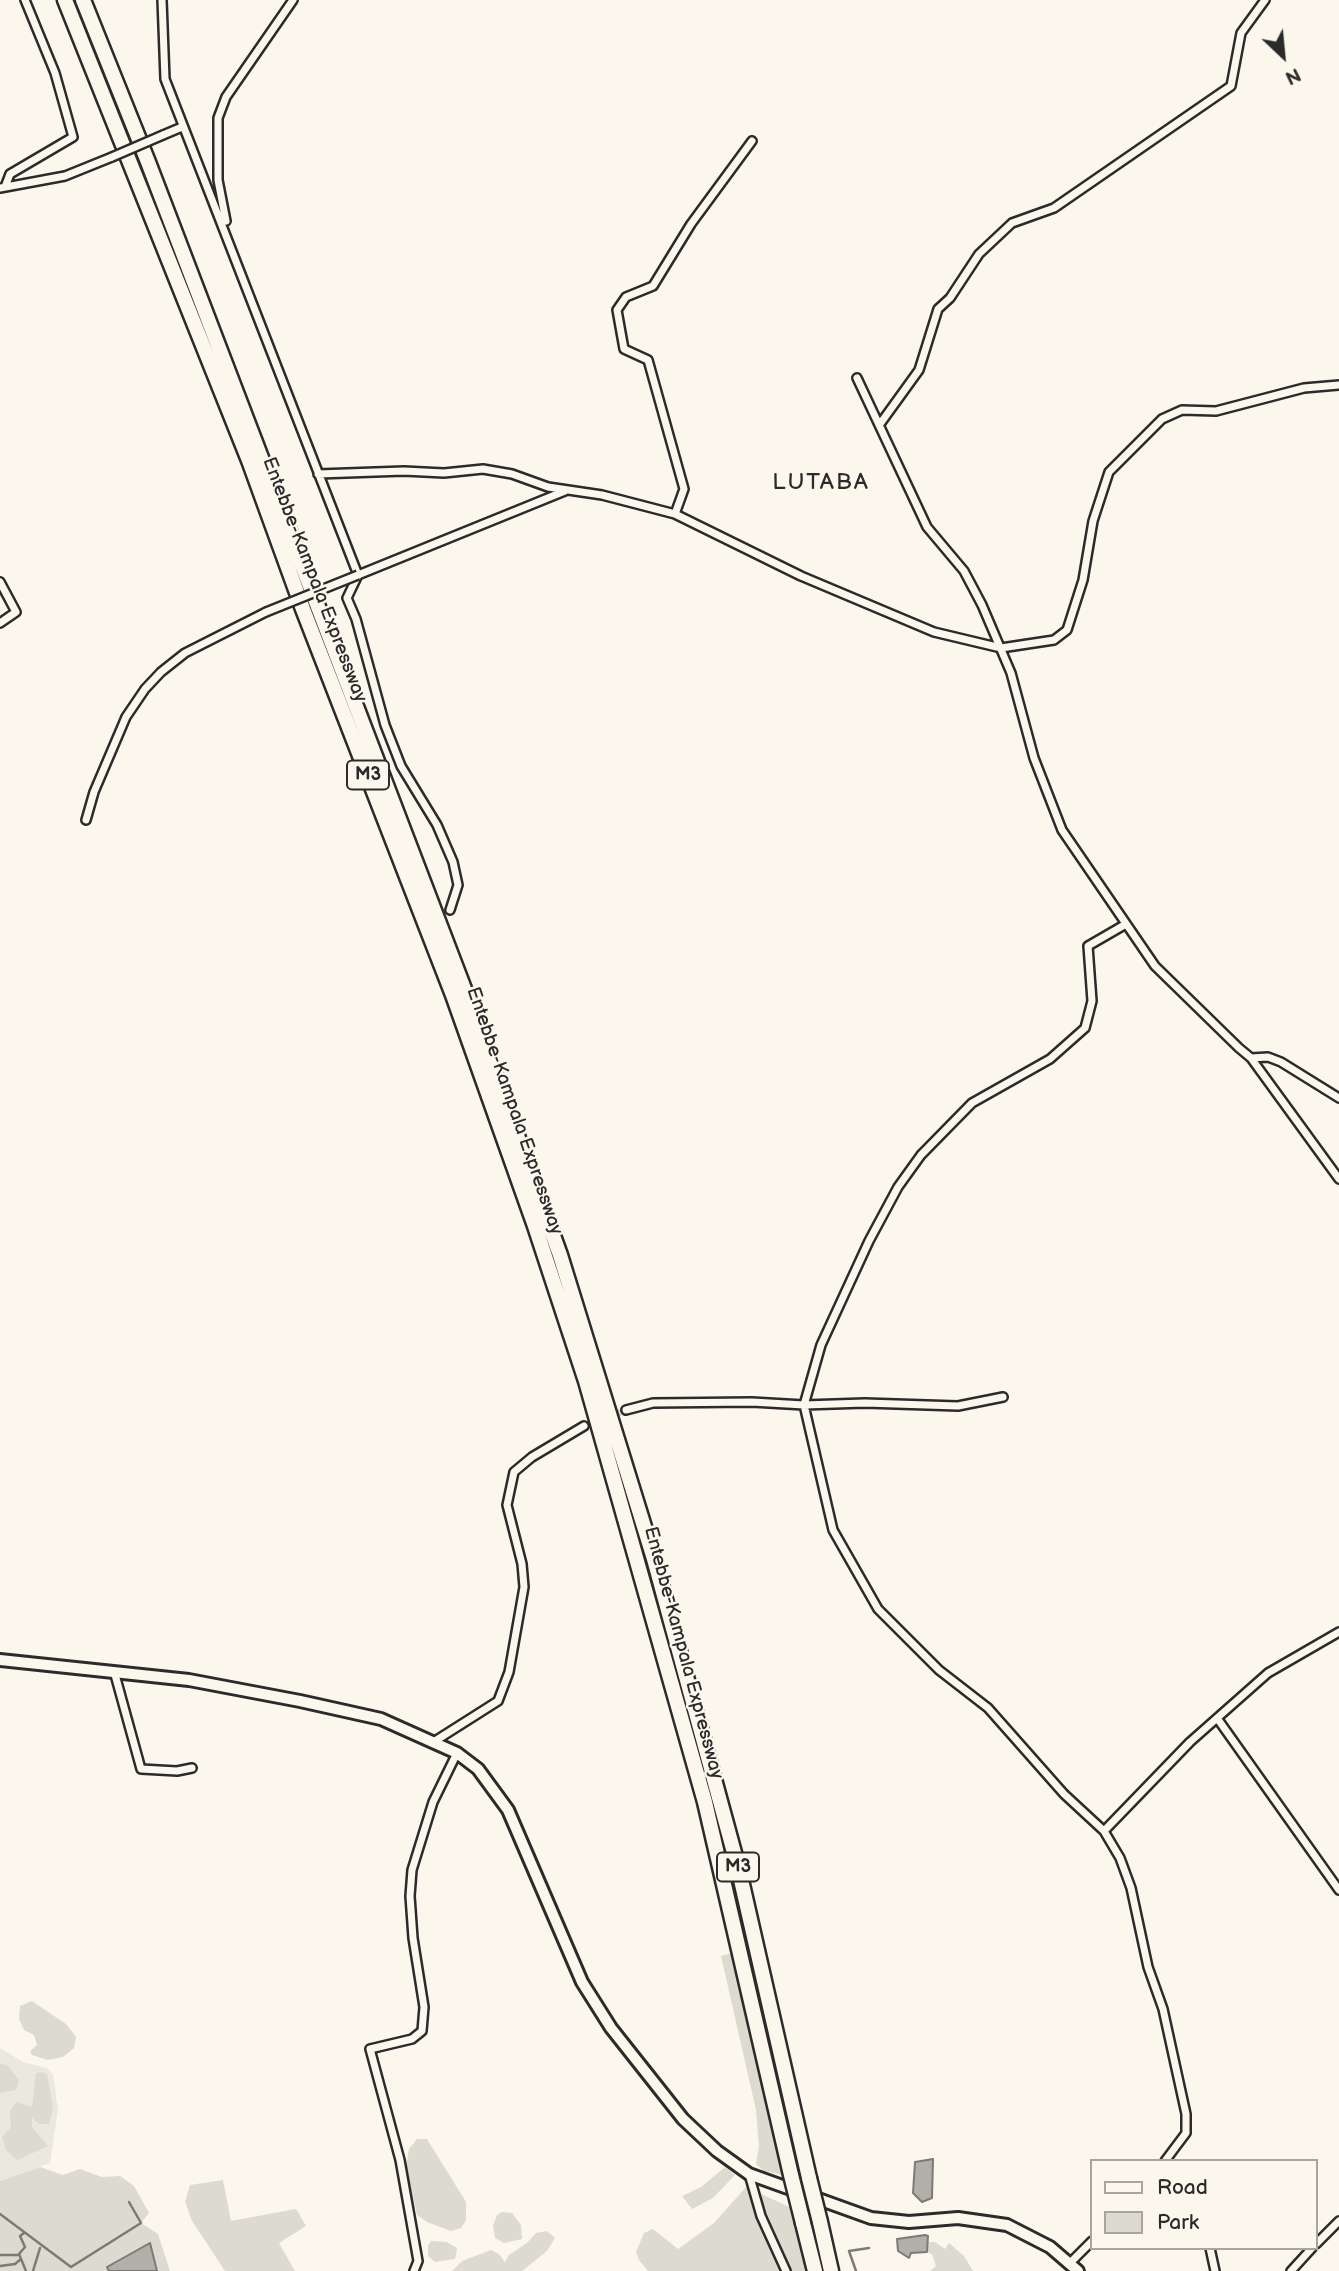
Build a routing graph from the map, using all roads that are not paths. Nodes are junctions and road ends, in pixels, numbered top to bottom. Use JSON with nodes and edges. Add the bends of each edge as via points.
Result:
{"nodes":[{"id":1,"x":25,"y":0,"type":"edge"},
{"id":2,"x":65,"y":0,"type":"edge"},
{"id":3,"x":83,"y":0,"type":"edge"},
{"id":4,"x":162,"y":0,"type":"edge"},
{"id":5,"x":293,"y":0,"type":"edge"},
{"id":6,"x":1265,"y":0,"type":"edge"},
{"id":7,"x":182,"y":127,"type":"junction"},
{"id":8,"x":752,"y":141,"type":"dead end"},
{"id":9,"x":2,"y":188,"type":"edge"},
{"id":10,"x":229,"y":237,"type":"junction"},
{"id":11,"x":858,"y":378,"type":"dead end"},
{"id":12,"x":1339,"y":385,"type":"edge"},
{"id":13,"x":880,"y":424,"type":"junction"},
{"id":14,"x":318,"y":474,"type":"junction"},
{"id":15,"x":565,"y":491,"type":"junction"},
{"id":16,"x":675,"y":514,"type":"junction"},
{"id":17,"x":358,"y":575,"type":"junction"},
{"id":18,"x":0,"y":582,"type":"edge"},
{"id":19,"x":0,"y":623,"type":"edge"},
{"id":20,"x":1002,"y":648,"type":"junction"},
{"id":21,"x":86,"y":820,"type":"dead end"},
{"id":22,"x":450,"y":910,"type":"dead end"},
{"id":23,"x":1126,"y":924,"type":"junction"},
{"id":24,"x":1251,"y":1058,"type":"junction"},
{"id":25,"x":1339,"y":1098,"type":"edge"},
{"id":26,"x":1339,"y":1179,"type":"edge"},
{"id":27,"x":1003,"y":1397,"type":"dead end"},
{"id":28,"x":804,"y":1405,"type":"junction"},
{"id":29,"x":626,"y":1410,"type":"tunnel mouth"},
{"id":30,"x":584,"y":1426,"type":"tunnel mouth"},
{"id":31,"x":1339,"y":1632,"type":"edge"},
{"id":32,"x":0,"y":1660,"type":"edge"},
{"id":33,"x":114,"y":1671,"type":"junction"},
{"id":34,"x":1217,"y":1718,"type":"junction"},
{"id":35,"x":435,"y":1741,"type":"junction"},
{"id":36,"x":457,"y":1753,"type":"junction"},
{"id":37,"x":192,"y":1768,"type":"dead end"},
{"id":38,"x":1104,"y":1831,"type":"junction"},
{"id":39,"x":1339,"y":1890,"type":"edge"},
{"id":40,"x":1168,"y":2159,"type":"edge"},
{"id":41,"x":748,"y":2174,"type":"junction"},
{"id":42,"x":1339,"y":2221,"type":"edge"},
{"id":43,"x":1318,"y":2242,"type":"edge"},
{"id":44,"x":1090,"y":2244,"type":"edge"},
{"id":45,"x":1210,"y":2250,"type":"edge"},
{"id":46,"x":1310,"y":2250,"type":"edge"},
{"id":47,"x":1074,"y":2267,"type":"edge"},
{"id":48,"x":414,"y":2271,"type":"edge"},
{"id":49,"x":786,"y":2271,"type":"edge"},
{"id":50,"x":815,"y":2271,"type":"edge"},
{"id":51,"x":831,"y":2271,"type":"edge"},
{"id":52,"x":1215,"y":2271,"type":"edge"},
{"id":53,"x":1291,"y":2271,"type":"edge"}],
"edges":[{"from":1,"to":9,"type":"street","via":[[55,73],[73,137],[10,174]]},
{"from":2,"to":50,"type":"highway","name":"Entebbe-Kampala Expressway","number":"M3","bridge":true,"via":[[250,463],[453,995],[539,1238],[586,1381],[698,1777]]},
{"from":3,"to":51,"type":"highway","name":"Entebbe-Kampala Expressway","number":"M3","bridge":true,"via":[[469,1002],[560,1255],[650,1545],[736,1858]]},
{"from":4,"to":7,"type":"street","via":[[165,79]]},
{"from":5,"to":10,"type":"street","via":[[226,97],[218,118],[218,180]]},
{"from":6,"to":13,"type":"street","via":[[1241,33],[1231,86],[1054,208],[1012,223],[979,254],[938,309],[919,370]]},
{"from":7,"to":9,"type":"street","bridge":true,"via":[[65,176]]},
{"from":7,"to":10,"type":"street"},
{"from":8,"to":16,"type":"street","via":[[691,224],[653,286],[626,297],[617,310],[624,349],[648,360],[684,489]]},
{"from":10,"to":14,"type":"street"},
{"from":11,"to":13,"type":"street"},
{"from":12,"to":20,"type":"street","via":[[1304,388],[1216,411],[1182,410],[1162,419],[1109,472],[1067,630],[1054,640]]},
{"from":13,"to":20,"type":"street","via":[[928,527],[964,571]]},
{"from":14,"to":15,"type":"street","via":[[483,469]]},
{"from":14,"to":17,"type":"street"},
{"from":15,"to":16,"type":"street","via":[[602,495]]},
{"from":15,"to":17,"type":"street"},
{"from":16,"to":20,"type":"street","via":[[801,576],[934,632]]},
{"from":17,"to":21,"type":"street","bridge":true,"via":[[265,612],[160,671],[126,717]]},
{"from":17,"to":22,"type":"street","via":[[347,598],[384,725],[453,862],[458,885]]},
{"from":18,"to":19,"type":"street","via":[[16,612]]},
{"from":20,"to":23,"type":"street","via":[[1053,812]]},
{"from":23,"to":24,"type":"street","via":[[1155,966]]},
{"from":23,"to":28,"type":"street","via":[[1088,946],[1092,1001],[1085,1028],[1050,1059],[972,1103],[921,1154],[898,1187],[821,1345]]},
{"from":24,"to":25,"type":"street","via":[[1281,1062]]},
{"from":24,"to":26,"type":"street"},
{"from":27,"to":28,"type":"street","via":[[958,1406]]},
{"from":28,"to":29,"type":"street","via":[[653,1403]]},
{"from":28,"to":38,"type":"street","via":[[833,1530],[878,1609],[939,1670],[981,1701],[1056,1786]]},
{"from":30,"to":35,"type":"street","via":[[513,1472],[508,1505],[524,1587],[509,1672],[498,1701]]},
{"from":31,"to":34,"type":"street","via":[[1268,1673]]},
{"from":32,"to":33,"type":"main road"},
{"from":33,"to":35,"type":"main road","via":[[189,1680],[350,1711]]},
{"from":33,"to":37,"type":"street","via":[[141,1769]]},
{"from":34,"to":38,"type":"street"},
{"from":34,"to":39,"type":"street"},
{"from":35,"to":36,"type":"main road"},
{"from":36,"to":41,"type":"main road","via":[[478,1769],[508,1810],[582,1982],[611,2028],[683,2119]]},
{"from":36,"to":48,"type":"street","via":[[433,1802],[412,1870],[410,1896],[424,2007],[422,2031],[412,2039],[370,2049],[400,2160],[418,2260]]},
{"from":38,"to":40,"type":"street","via":[[1131,1888],[1186,2114],[1186,2133]]},
{"from":41,"to":47,"type":"main road","via":[[881,2221],[958,2218],[1007,2225],[1035,2238]]},
{"from":41,"to":49,"type":"street"},
{"from":42,"to":43,"type":"street"},
{"from":44,"to":47,"type":"street"},
{"from":45,"to":52,"type":"street"},
{"from":46,"to":53,"type":"street"}]}
